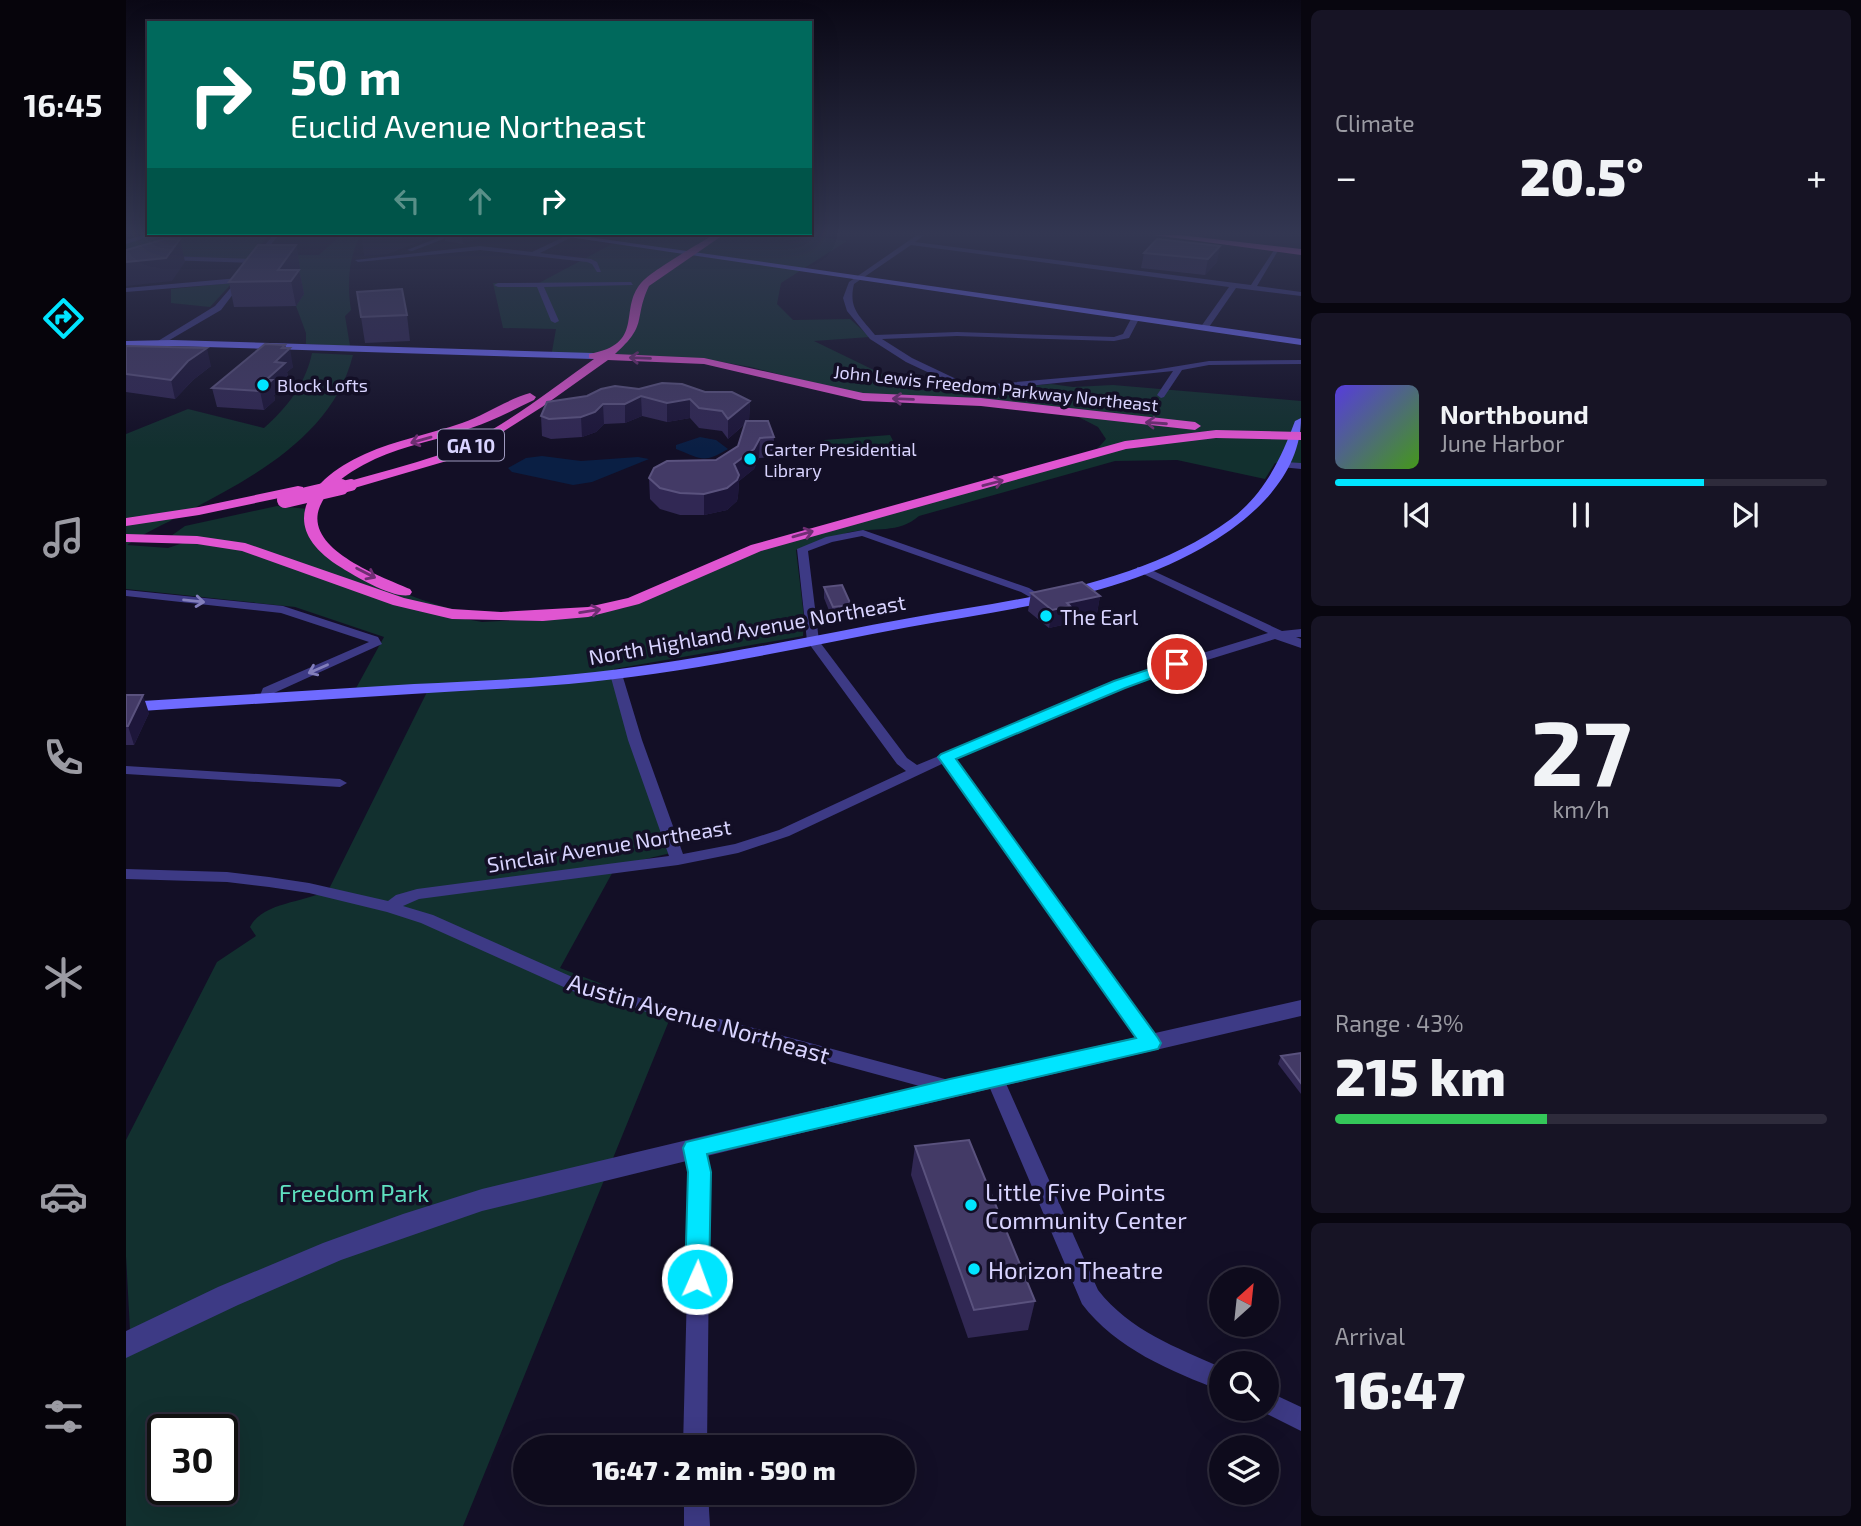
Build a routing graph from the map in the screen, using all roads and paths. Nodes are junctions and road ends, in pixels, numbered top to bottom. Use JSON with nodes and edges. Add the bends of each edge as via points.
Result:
{"nodes":[{"id":1,"x":219,"y":306,"type":"edge"},
{"id":2,"x":549,"y":306,"type":"edge"},
{"id":3,"x":637,"y":306,"type":"edge"},
{"id":4,"x":850,"y":306,"type":"edge"},
{"id":5,"x":1046,"y":306,"type":"edge"},
{"id":6,"x":1219,"y":306,"type":"edge"},
{"id":7,"x":1135,"y":319,"type":"junction"},
{"id":8,"x":555,"y":321,"type":"dead end"},
{"id":9,"x":621,"y":327,"type":"dead end"},
{"id":10,"x":1204,"y":328,"type":"junction"},
{"id":11,"x":873,"y":337,"type":"junction"},
{"id":12,"x":1301,"y":342,"type":"edge"},
{"id":13,"x":161,"y":343,"type":"junction"},
{"id":14,"x":126,"y":344,"type":"edge"},
{"id":15,"x":599,"y":356,"type":"junction"},
{"id":16,"x":1301,"y":362,"type":"edge"},
{"id":17,"x":1179,"y":368,"type":"junction"},
{"id":18,"x":1161,"y":395,"type":"dead end"},
{"id":19,"x":530,"y":397,"type":"junction"},
{"id":20,"x":1020,"y":406,"type":"junction"},
{"id":21,"x":1299,"y":431,"type":"edge"},
{"id":22,"x":1068,"y":460,"type":"junction"},
{"id":23,"x":1284,"y":465,"type":"junction"},
{"id":24,"x":1301,"y":466,"type":"edge"},
{"id":25,"x":126,"y":522,"type":"edge"},
{"id":26,"x":126,"y":529,"type":"edge"},
{"id":27,"x":126,"y":538,"type":"edge"},
{"id":28,"x":1141,"y":569,"type":"junction"},
{"id":29,"x":126,"y":593,"type":"edge"},
{"id":30,"x":1040,"y":598,"type":"junction"},
{"id":31,"x":522,"y":617,"type":"junction"},
{"id":32,"x":1301,"y":633,"type":"edge"},
{"id":33,"x":1285,"y":635,"type":"junction"},
{"id":34,"x":813,"y":641,"type":"junction"},
{"id":35,"x":1301,"y":644,"type":"edge"},
{"id":36,"x":616,"y":674,"type":"junction"},
{"id":37,"x":266,"y":698,"type":"junction"},
{"id":38,"x":126,"y":707,"type":"edge"},
{"id":39,"x":946,"y":757,"type":"junction"},
{"id":40,"x":126,"y":770,"type":"edge"},
{"id":41,"x":915,"y":771,"type":"junction"},
{"id":42,"x":341,"y":783,"type":"dead end"},
{"id":43,"x":678,"y":860,"type":"junction"},
{"id":44,"x":126,"y":874,"type":"edge"},
{"id":45,"x":390,"y":907,"type":"junction"},
{"id":46,"x":1301,"y":1008,"type":"edge"},
{"id":47,"x":1151,"y":1043,"type":"junction"},
{"id":48,"x":995,"y":1079,"type":"junction"},
{"id":49,"x":950,"y":1087,"type":"junction"},
{"id":50,"x":694,"y":1148,"type":"junction"},
{"id":51,"x":126,"y":1345,"type":"edge"},
{"id":52,"x":1209,"y":1374,"type":"edge"},
{"id":53,"x":1279,"y":1408,"type":"edge"},
{"id":54,"x":1301,"y":1419,"type":"edge"},
{"id":55,"x":695,"y":1435,"type":"edge"},
{"id":56,"x":696,"y":1505,"type":"edge"},
{"id":57,"x":697,"y":1526,"type":"edge"}],
"edges":[{"from":1,"to":13,"type":"street"},
{"from":2,"to":8,"type":"street"},
{"from":3,"to":15,"type":"highway","number":"GA 10","via":[[635,326],[628,337]]},
{"from":4,"to":11,"type":"street"},
{"from":5,"to":7,"type":"main road"},
{"from":6,"to":10,"type":"street"},
{"from":7,"to":10,"type":"main road"},
{"from":7,"to":11,"type":"street","via":[[1126,336],[1114,339],[957,334]]},
{"from":9,"to":15,"type":"highway","number":"GA 10"},
{"from":10,"to":12,"type":"main road"},
{"from":11,"to":17,"type":"street","via":[[970,389]]},
{"from":13,"to":14,"type":"main road"},
{"from":13,"to":15,"type":"main road"},
{"from":15,"to":19,"type":"highway","number":"GA 10"},
{"from":20,"to":15,"type":"highway","name":"John Lewis Freedom Parkway Northeast","one_way":true,"via":[[863,397],[704,361]]},
{"from":15,"to":26,"type":"highway","number":"GA 10","bridge":true,"via":[[516,418],[470,445],[418,466],[201,519]]},
{"from":16,"to":17,"type":"street"},
{"from":17,"to":18,"type":"street"},
{"from":19,"to":25,"type":"highway","number":"GA 10","via":[[453,445],[407,463],[220,507]]},
{"from":19,"to":31,"type":"highway","one_way":true,"via":[[470,425],[356,464],[324,488],[314,501],[310,518],[315,536],[330,553],[397,589],[451,607]]},
{"from":21,"to":20,"type":"highway","name":"John Lewis Freedom Parkway Northeast","one_way":true,"via":[[1147,422]]},
{"from":20,"to":22,"type":"highway","via":[[1074,416],[1100,434],[1094,449]]},
{"from":21,"to":22,"type":"highway","name":"John Lewis Freedom Parkway Northeast","via":[[1163,438]]},
{"from":21,"to":23,"type":"main road","name":"North Highland Avenue Northeast"},
{"from":31,"to":22,"type":"highway","name":"John Lewis Freedom Parkway Northeast","one_way":true,"via":[[588,612],[633,601],[756,548]]},
{"from":23,"to":24,"type":"street"},
{"from":23,"to":28,"type":"main road","name":"North Highland Avenue Northeast","via":[[1260,500],[1232,523],[1191,548]]},
{"from":27,"to":31,"type":"highway","via":[[221,542],[259,550],[419,608],[464,616]]},
{"from":28,"to":30,"type":"main road","name":"North Highland Avenue Northeast"},
{"from":28,"to":33,"type":"street"},
{"from":29,"to":37,"type":"street","one_way":true,"via":[[283,610],[370,637],[376,643],[268,691]]},
{"from":30,"to":34,"type":"main road","name":"North Highland Avenue Northeast"},
{"from":30,"to":34,"type":"street","via":[[863,534],[802,549]]},
{"from":32,"to":33,"type":"street","name":"Sinclair Avenue Northeast"},
{"from":33,"to":35,"type":"street"},
{"from":33,"to":39,"type":"street","name":"Sinclair Avenue Northeast","via":[[1148,674]]},
{"from":34,"to":36,"type":"main road","name":"North Highland Avenue Northeast"},
{"from":34,"to":41,"type":"street","via":[[902,761]]},
{"from":36,"to":37,"type":"main road","name":"North Highland Avenue Northeast"},
{"from":36,"to":43,"type":"street"},
{"from":37,"to":38,"type":"main road","name":"North Highland Avenue Northeast"},
{"from":39,"to":41,"type":"street","name":"Sinclair Avenue Northeast"},
{"from":39,"to":47,"type":"street"},
{"from":40,"to":42,"type":"street"},
{"from":41,"to":43,"type":"street","name":"Sinclair Avenue Northeast","via":[[784,833]]},
{"from":43,"to":45,"type":"street","name":"Sinclair Avenue Northeast","via":[[417,894]]},
{"from":44,"to":45,"type":"street","name":"Austin Avenue Northeast","via":[[269,882]]},
{"from":45,"to":49,"type":"street","name":"Austin Avenue Northeast","via":[[583,989]]},
{"from":46,"to":47,"type":"street"},
{"from":47,"to":48,"type":"street"},
{"from":48,"to":49,"type":"street"},
{"from":48,"to":52,"type":"street","via":[[1098,1311],[1128,1334]]},
{"from":49,"to":50,"type":"street"},
{"from":50,"to":51,"type":"street","via":[[527,1187],[404,1225],[272,1276]]},
{"from":50,"to":55,"type":"street","via":[[700,1172]]},
{"from":53,"to":54,"type":"street"},
{"from":56,"to":57,"type":"street"}]}
